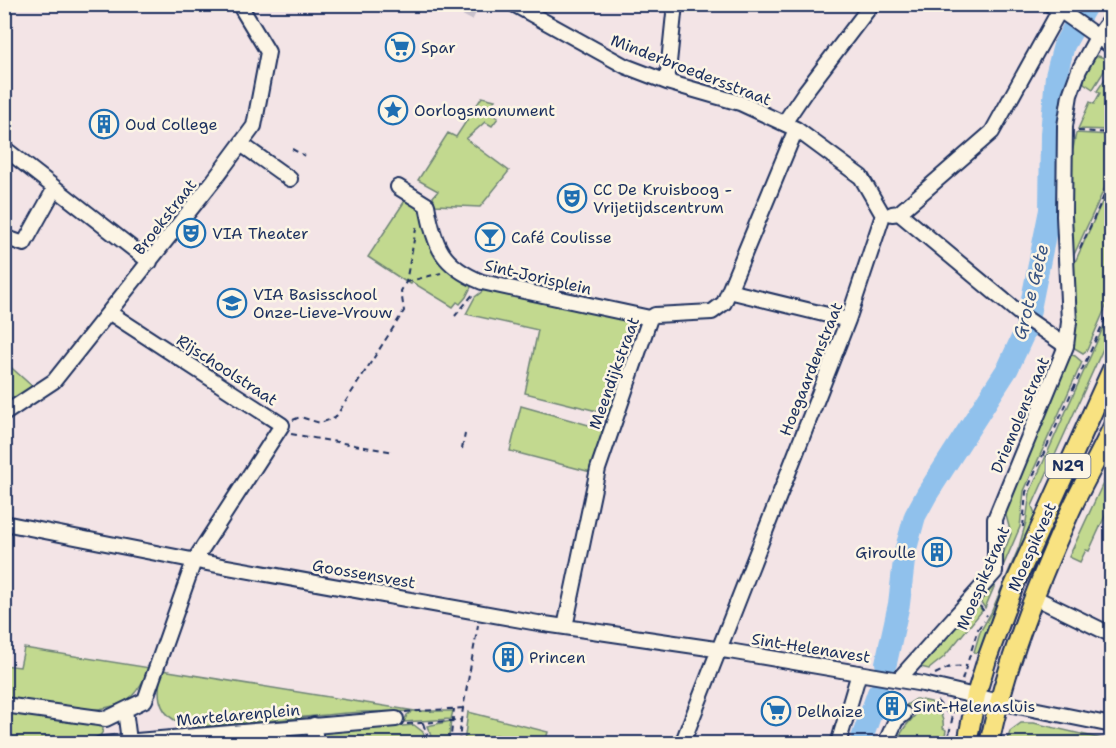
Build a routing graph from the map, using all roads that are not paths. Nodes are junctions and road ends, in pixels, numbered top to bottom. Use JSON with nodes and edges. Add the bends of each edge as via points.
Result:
{"nodes":[{"id":1,"x":239,"y":4,"type":"edge"},
{"id":2,"x":513,"y":4,"type":"edge"},
{"id":3,"x":675,"y":4,"type":"edge"},
{"id":4,"x":872,"y":4,"type":"edge"},
{"id":5,"x":1065,"y":13,"type":"edge"},
{"id":6,"x":1112,"y":17,"type":"edge"},
{"id":7,"x":1097,"y":37,"type":"junction"},
{"id":8,"x":1112,"y":47,"type":"edge"},
{"id":9,"x":667,"y":82,"type":"junction"},
{"id":10,"x":790,"y":126,"type":"junction"},
{"id":11,"x":241,"y":144,"type":"junction"},
{"id":12,"x":4,"y":148,"type":"edge"},
{"id":13,"x":290,"y":179,"type":"dead end"},
{"id":14,"x":398,"y":186,"type":"dead end"},
{"id":15,"x":55,"y":188,"type":"junction"},
{"id":16,"x":899,"y":213,"type":"junction"},
{"id":17,"x":883,"y":215,"type":"junction"},
{"id":18,"x":4,"y":237,"type":"edge"},
{"id":19,"x":150,"y":262,"type":"junction"},
{"id":20,"x":729,"y":291,"type":"junction"},
{"id":21,"x":110,"y":313,"type":"junction"},
{"id":22,"x":650,"y":318,"type":"junction"},
{"id":23,"x":848,"y":320,"type":"junction"},
{"id":24,"x":1066,"y":345,"type":"junction"},
{"id":25,"x":1112,"y":369,"type":"edge"},
{"id":26,"x":4,"y":414,"type":"edge"},
{"id":27,"x":1112,"y":428,"type":"edge"},
{"id":28,"x":4,"y":523,"type":"edge"},
{"id":29,"x":194,"y":561,"type":"junction"},
{"id":30,"x":1034,"y":597,"type":"junction"},
{"id":31,"x":566,"y":627,"type":"junction"},
{"id":32,"x":1112,"y":635,"type":"edge"},
{"id":33,"x":718,"y":650,"type":"junction"},
{"id":34,"x":859,"y":673,"type":"junction"},
{"id":35,"x":899,"y":679,"type":"junction"},
{"id":36,"x":976,"y":695,"type":"junction"},
{"id":37,"x":998,"y":701,"type":"junction"},
{"id":38,"x":4,"y":705,"type":"edge"},
{"id":39,"x":125,"y":710,"type":"junction"},
{"id":40,"x":904,"y":714,"type":"dead end"},
{"id":41,"x":396,"y":719,"type":"road end"},
{"id":42,"x":314,"y":725,"type":"junction"},
{"id":43,"x":1112,"y":725,"type":"edge"},
{"id":44,"x":129,"y":741,"type":"junction"},
{"id":45,"x":101,"y":744,"type":"edge"},
{"id":46,"x":316,"y":744,"type":"edge"},
{"id":47,"x":682,"y":744,"type":"edge"},
{"id":48,"x":838,"y":744,"type":"edge"},
{"id":49,"x":885,"y":744,"type":"edge"},
{"id":50,"x":967,"y":744,"type":"edge"},
{"id":51,"x":989,"y":744,"type":"edge"}],
"edges":[{"from":1,"to":11,"type":"street","name":"Broekstraat","via":[[268,52],[254,126]]},
{"from":2,"to":9,"type":"street","name":"Minderbroedersstraat","via":[[625,66]]},
{"from":3,"to":9,"type":"street"},
{"from":4,"to":10,"type":"street","name":"Meendijkstraat","via":[[805,92]]},
{"from":5,"to":7,"type":"street"},
{"from":5,"to":16,"type":"street","via":[[992,132]]},
{"from":6,"to":7,"type":"street"},
{"from":7,"to":8,"type":"street"},
{"from":7,"to":24,"type":"street","via":[[1070,95],[1065,131],[1069,322]]},
{"from":9,"to":10,"type":"street","name":"Minderbroedersstraat","via":[[740,103]]},
{"from":10,"to":17,"type":"street","via":[[861,177]]},
{"from":10,"to":20,"type":"street","name":"Meendijkstraat"},
{"from":11,"to":13,"type":"street"},
{"from":11,"to":19,"type":"street","name":"Broekstraat"},
{"from":12,"to":15,"type":"street"},
{"from":14,"to":22,"type":"street","name":"Sint-Jorisplein","via":[[427,204],[430,227],[440,252],[462,274],[482,282]]},
{"from":15,"to":18,"type":"street","via":[[24,244]]},
{"from":15,"to":19,"type":"street"},
{"from":16,"to":17,"type":"street"},
{"from":16,"to":24,"type":"street","name":"Driemolenstraat","via":[[1028,319]]},
{"from":17,"to":23,"type":"street","name":"Hoegaardenstraat"},
{"from":19,"to":21,"type":"street","name":"Broekstraat"},
{"from":20,"to":22,"type":"street","name":"Meendijkstraat","via":[[724,303],[712,312]]},
{"from":20,"to":23,"type":"street"},
{"from":21,"to":26,"type":"street","name":"Broekstraat","via":[[54,381]]},
{"from":21,"to":29,"type":"street","name":"Rijschoolstraat","via":[[280,428]]},
{"from":22,"to":31,"type":"street","name":"Meendijkstraat","via":[[598,469]]},
{"from":23,"to":33,"type":"street","name":"Hoegaardenstraat"},
{"from":24,"to":35,"type":"street","name":"Driemolenstraat","via":[[995,519],[995,572]]},
{"from":25,"to":36,"type":"main road","name":"Moespikvest","number":"N29","via":[[1013,588]]},
{"from":27,"to":30,"type":"main road","name":"Moespikvest","number":"N29"},
{"from":28,"to":29,"type":"street","name":"Goossensvest"},
{"from":29,"to":31,"type":"street","name":"Goossensvest"},
{"from":29,"to":39,"type":"street","via":[[145,700]]},
{"from":30,"to":32,"type":"street"},
{"from":30,"to":37,"type":"main road","name":"Moespikvest","number":"N29"},
{"from":31,"to":33,"type":"street","name":"Goossensvest"},
{"from":33,"to":34,"type":"street","name":"Sint-Helenavest"},
{"from":33,"to":47,"type":"street","name":"Hoegaardenstraat"},
{"from":34,"to":35,"type":"street","name":"Sint-Helenavest"},
{"from":34,"to":48,"type":"street"},
{"from":35,"to":36,"type":"street","name":"Sint-Helenavest"},
{"from":36,"to":37,"type":"street","name":"Sint-Helenavest"},
{"from":36,"to":50,"type":"main road","number":"N29"},
{"from":37,"to":43,"type":"street","name":"Sint-Helenavest"},
{"from":37,"to":51,"type":"main road","number":"N29"},
{"from":38,"to":39,"type":"street","via":[[106,719]]},
{"from":39,"to":44,"type":"street"},
{"from":40,"to":49,"type":"street","via":[[896,720]]},
{"from":41,"to":42,"type":"street","name":"Martelarenplein"},
{"from":42,"to":44,"type":"street","name":"Martelarenplein"},
{"from":42,"to":46,"type":"street","name":"Martelarenplein"},
{"from":44,"to":45,"type":"street","name":"Martelarenplein"}]}
